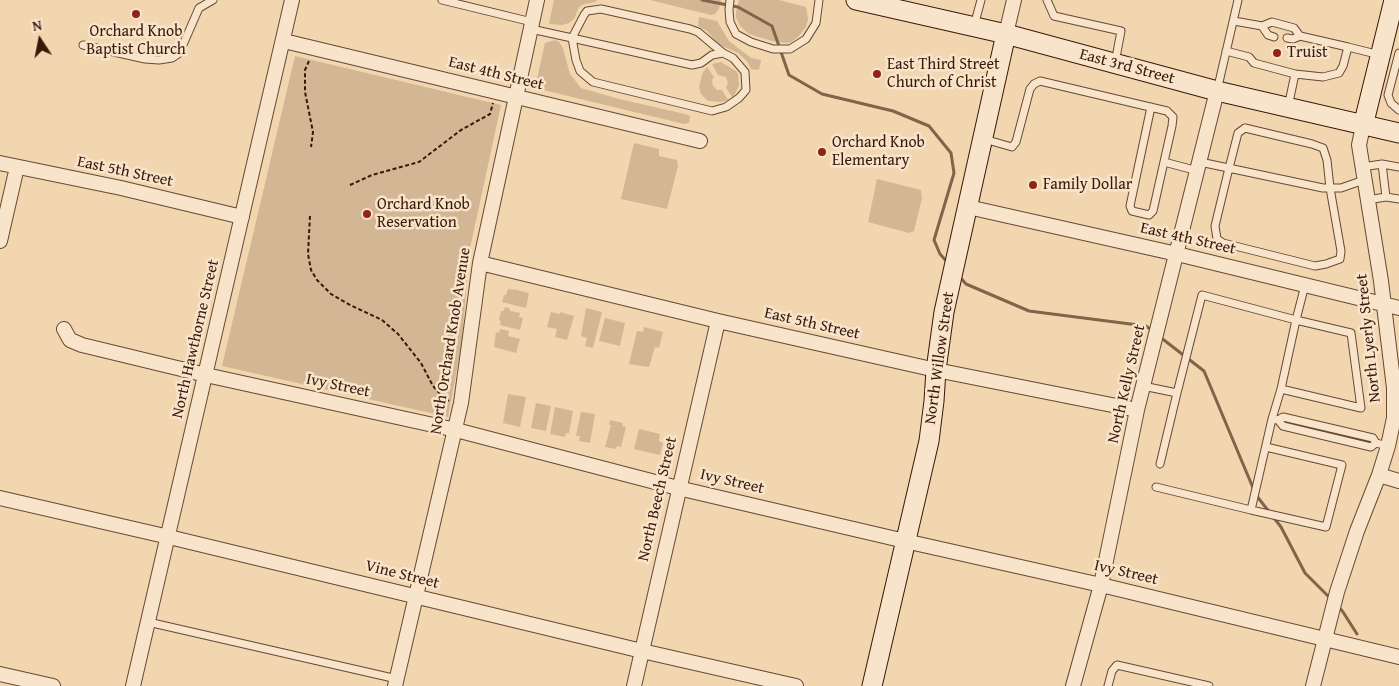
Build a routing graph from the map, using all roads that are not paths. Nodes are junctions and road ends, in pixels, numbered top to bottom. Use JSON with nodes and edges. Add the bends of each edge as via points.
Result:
{"nodes":[{"id":1,"x":213,"y":0,"type":"edge"},
{"id":2,"x":292,"y":0,"type":"edge"},
{"id":3,"x":442,"y":0,"type":"edge"},
{"id":4,"x":537,"y":0,"type":"edge"},
{"id":5,"x":730,"y":0,"type":"edge"},
{"id":6,"x":819,"y":0,"type":"edge"},
{"id":7,"x":858,"y":0,"type":"edge"},
{"id":8,"x":982,"y":0,"type":"edge"},
{"id":9,"x":1014,"y":0,"type":"edge"},
{"id":10,"x":1046,"y":0,"type":"edge"},
{"id":11,"x":1238,"y":0,"type":"edge"},
{"id":12,"x":1394,"y":0,"type":"edge"},
{"id":13,"x":887,"y":3,"type":"edge"},
{"id":14,"x":1234,"y":22,"type":"junction"},
{"id":15,"x":532,"y":26,"type":"junction"},
{"id":16,"x":1262,"y":26,"type":"junction"},
{"id":17,"x":974,"y":27,"type":"junction"},
{"id":18,"x":1006,"y":34,"type":"junction"},
{"id":19,"x":1300,"y":36,"type":"junction"},
{"id":20,"x":1274,"y":37,"type":"dead end"},
{"id":21,"x":572,"y":38,"type":"junction"},
{"id":22,"x":1287,"y":38,"type":"dead end"},
{"id":23,"x":284,"y":41,"type":"junction"},
{"id":24,"x":83,"y":45,"type":"dead end"},
{"id":25,"x":1348,"y":47,"type":"junction"},
{"id":26,"x":1226,"y":51,"type":"junction"},
{"id":27,"x":1390,"y":52,"type":"edge"},
{"id":28,"x":723,"y":53,"type":"junction"},
{"id":29,"x":1114,"y":63,"type":"junction"},
{"id":30,"x":1295,"y":74,"type":"junction"},
{"id":31,"x":1217,"y":91,"type":"junction"},
{"id":32,"x":516,"y":97,"type":"junction"},
{"id":33,"x":1152,"y":108,"type":"junction"},
{"id":34,"x":1288,"y":108,"type":"junction"},
{"id":35,"x":1399,"y":110,"type":"edge"},
{"id":36,"x":1363,"y":126,"type":"junction"},
{"id":37,"x":1399,"y":133,"type":"edge"},
{"id":38,"x":983,"y":139,"type":"junction"},
{"id":39,"x":700,"y":141,"type":"dead end"},
{"id":40,"x":1164,"y":162,"type":"junction"},
{"id":41,"x":0,"y":163,"type":"edge"},
{"id":42,"x":1382,"y":164,"type":"junction"},
{"id":43,"x":17,"y":167,"type":"junction"},
{"id":44,"x":1199,"y":167,"type":"junction"},
{"id":45,"x":1399,"y":167,"type":"edge"},
{"id":46,"x":1229,"y":168,"type":"junction"},
{"id":47,"x":1363,"y":174,"type":"junction"},
{"id":48,"x":1330,"y":188,"type":"junction"},
{"id":49,"x":1386,"y":196,"type":"junction"},
{"id":50,"x":1399,"y":199,"type":"edge"},
{"id":51,"x":1367,"y":200,"type":"junction"},
{"id":52,"x":968,"y":207,"type":"junction"},
{"id":53,"x":242,"y":217,"type":"junction"},
{"id":54,"x":0,"y":241,"type":"edge"},
{"id":55,"x":1177,"y":254,"type":"junction"},
{"id":56,"x":480,"y":263,"type":"junction"},
{"id":57,"x":1305,"y":285,"type":"junction"},
{"id":58,"x":1383,"y":305,"type":"junction"},
{"id":59,"x":1399,"y":308,"type":"edge"},
{"id":60,"x":1296,"y":320,"type":"junction"},
{"id":61,"x":718,"y":321,"type":"junction"},
{"id":62,"x":64,"y":329,"type":"dead end"},
{"id":63,"x":936,"y":370,"type":"junction"},
{"id":64,"x":206,"y":375,"type":"junction"},
{"id":65,"x":1143,"y":386,"type":"junction"},
{"id":66,"x":1281,"y":389,"type":"junction"},
{"id":67,"x":1176,"y":393,"type":"junction"},
{"id":68,"x":1137,"y":410,"type":"junction"},
{"id":69,"x":1275,"y":420,"type":"junction"},
{"id":70,"x":456,"y":430,"type":"junction"},
{"id":71,"x":1382,"y":444,"type":"junction"},
{"id":72,"x":1266,"y":448,"type":"junction"},
{"id":73,"x":1160,"y":464,"type":"dead end"},
{"id":74,"x":1378,"y":475,"type":"junction"},
{"id":75,"x":1399,"y":481,"type":"edge"},
{"id":76,"x":1156,"y":487,"type":"dead end"},
{"id":77,"x":678,"y":488,"type":"junction"},
{"id":78,"x":0,"y":498,"type":"edge"},
{"id":79,"x":1251,"y":510,"type":"junction"},
{"id":80,"x":169,"y":537,"type":"junction"},
{"id":81,"x":905,"y":541,"type":"junction"},
{"id":82,"x":1101,"y":585,"type":"junction"},
{"id":83,"x":416,"y":597,"type":"junction"},
{"id":84,"x":148,"y":622,"type":"junction"},
{"id":85,"x":1325,"y":639,"type":"junction"},
{"id":86,"x":642,"y":651,"type":"junction"},
{"id":87,"x":1399,"y":657,"type":"edge"},
{"id":88,"x":0,"y":674,"type":"edge"},
{"id":89,"x":396,"y":682,"type":"edge"},
{"id":90,"x":53,"y":686,"type":"edge"},
{"id":91,"x":133,"y":686,"type":"edge"},
{"id":92,"x":634,"y":686,"type":"edge"},
{"id":93,"x":796,"y":686,"type":"edge"},
{"id":94,"x":872,"y":686,"type":"edge"},
{"id":95,"x":1073,"y":686,"type":"edge"},
{"id":96,"x":1108,"y":686,"type":"edge"},
{"id":97,"x":1209,"y":686,"type":"edge"},
{"id":98,"x":1313,"y":686,"type":"edge"}],
"edges":[{"from":1,"to":24,"type":"lane","via":[[199,8],[182,47],[172,58],[145,58]]},
{"from":2,"to":23,"type":"street","name":"North Hawthorne Street"},
{"from":3,"to":15,"type":"lane"},
{"from":4,"to":15,"type":"street","name":"North Orchard Knob Avenue"},
{"from":5,"to":6,"type":"lane","via":[[730,22],[736,34],[773,49],[790,49],[806,39],[816,23]]},
{"from":7,"to":13,"type":"main road","name":"East 3rd Street"},
{"from":8,"to":17,"type":"lane"},
{"from":9,"to":18,"type":"street","name":"North Willow Street"},
{"from":10,"to":29,"type":"lane","via":[[1054,16],[1121,31]]},
{"from":11,"to":14,"type":"lane"},
{"from":12,"to":27,"type":"main road"},
{"from":13,"to":17,"type":"main road","name":"East 3rd Street"},
{"from":14,"to":16,"type":"lane"},
{"from":14,"to":26,"type":"lane"},
{"from":15,"to":21,"type":"lane"},
{"from":15,"to":32,"type":"street","name":"North Orchard Knob Avenue"},
{"from":16,"to":19,"type":"lane","via":[[1272,22],[1294,28]]},
{"from":16,"to":20,"type":"lane","via":[[1268,35]]},
{"from":17,"to":18,"type":"main road","name":"East 3rd Street"},
{"from":18,"to":29,"type":"main road","name":"East 3rd Street"},
{"from":18,"to":38,"type":"main road","name":"North Willow Street"},
{"from":19,"to":22,"type":"lane"},
{"from":19,"to":25,"type":"lane"},
{"from":21,"to":28,"type":"lane","via":[[692,66]]},
{"from":21,"to":28,"type":"lane","via":[[588,11],[601,9],[690,29]]},
{"from":21,"to":28,"type":"lane","via":[[580,71],[593,82],[712,111],[726,107],[746,90],[745,72],[740,64]]},
{"from":23,"to":32,"type":"street","name":"East 4th Street"},
{"from":23,"to":53,"type":"street","name":"North Hawthorne Street"},
{"from":25,"to":27,"type":"lane"},
{"from":25,"to":30,"type":"lane","via":[[1339,74],[1323,77]]},
{"from":26,"to":30,"type":"lane","via":[[1249,57],[1254,63]]},
{"from":26,"to":31,"type":"lane"},
{"from":27,"to":35,"type":"lane","via":[[1388,95]]},
{"from":27,"to":36,"type":"main road"},
{"from":29,"to":31,"type":"main road","name":"East 3rd Street"},
{"from":30,"to":34,"type":"lane"},
{"from":31,"to":34,"type":"main road","name":"East 3rd Street"},
{"from":31,"to":44,"type":"street","name":"North Kelly Street"},
{"from":32,"to":39,"type":"street","name":"East 4th Street"},
{"from":32,"to":56,"type":"street","name":"North Orchard Knob Avenue"},
{"from":33,"to":38,"type":"lane","via":[[1040,81],[1030,89],[1012,147]]},
{"from":33,"to":40,"type":"lane","via":[[1167,111],[1173,118]]},
{"from":33,"to":40,"type":"lane","via":[[1130,206],[1132,211],[1149,215],[1152,212]]},
{"from":34,"to":36,"type":"main road","name":"East 3rd Street"},
{"from":36,"to":37,"type":"main road","name":"East 3rd Street"},
{"from":36,"to":47,"type":"street","name":"North Lyerly Street","via":[[1359,145]]},
{"from":38,"to":52,"type":"main road","name":"North Willow Street"},
{"from":40,"to":44,"type":"lane"},
{"from":41,"to":43,"type":"street","name":"East 5th Street"},
{"from":42,"to":45,"type":"lane"},
{"from":42,"to":47,"type":"lane"},
{"from":42,"to":49,"type":"lane"},
{"from":43,"to":53,"type":"street","name":"East 5th Street"},
{"from":43,"to":54,"type":"street"},
{"from":44,"to":46,"type":"lane"},
{"from":44,"to":55,"type":"street","name":"North Kelly Street"},
{"from":46,"to":48,"type":"lane"},
{"from":46,"to":48,"type":"lane","via":[[1238,133],[1245,128],[1323,148]]},
{"from":46,"to":48,"type":"lane","via":[[1215,226],[1217,239],[1223,244],[1315,266],[1340,259]]},
{"from":47,"to":48,"type":"lane","via":[[1341,188]]},
{"from":47,"to":51,"type":"street","name":"North Lyerly Street"},
{"from":49,"to":50,"type":"lane"},
{"from":49,"to":51,"type":"lane"},
{"from":51,"to":58,"type":"street","name":"North Lyerly Street","via":[[1382,281]]},
{"from":52,"to":55,"type":"street","name":"East 4th Street"},
{"from":52,"to":63,"type":"main road","name":"North Willow Street","via":[[944,312]]},
{"from":53,"to":64,"type":"street","name":"North Hawthorne Street"},
{"from":55,"to":57,"type":"street","name":"East 4th Street"},
{"from":55,"to":65,"type":"street","name":"North Kelly Street"},
{"from":56,"to":61,"type":"street","name":"East 5th Street"},
{"from":56,"to":70,"type":"street","name":"North Orchard Knob Avenue"},
{"from":57,"to":58,"type":"street","name":"East 4th Street"},
{"from":57,"to":60,"type":"lane"},
{"from":58,"to":59,"type":"street","name":"East 4th Street"},
{"from":58,"to":71,"type":"street","name":"North Lyerly Street","via":[[1394,388],[1394,418]]},
{"from":60,"to":66,"type":"lane"},
{"from":60,"to":66,"type":"lane","via":[[1351,333],[1361,408]]},
{"from":60,"to":67,"type":"lane","via":[[1202,295]]},
{"from":61,"to":63,"type":"street","name":"East 5th Street"},
{"from":61,"to":77,"type":"street","name":"North Beech Street"},
{"from":62,"to":64,"type":"street","name":"Ivy Street","via":[[70,340],[82,345]]},
{"from":63,"to":68,"type":"street","name":"East 5th Street"},
{"from":63,"to":81,"type":"main road","name":"North Willow Street","via":[[929,441]]},
{"from":64,"to":70,"type":"street","name":"Ivy Street"},
{"from":64,"to":80,"type":"street","name":"North Hawthorne Street"},
{"from":65,"to":67,"type":"lane"},
{"from":65,"to":68,"type":"street","name":"North Kelly Street"},
{"from":66,"to":69,"type":"lane"},
{"from":67,"to":73,"type":"lane"},
{"from":68,"to":82,"type":"street","name":"North Kelly Street"},
{"from":69,"to":71,"type":"lane","via":[[1283,417],[1373,438]]},
{"from":69,"to":72,"type":"lane"},
{"from":70,"to":77,"type":"street","name":"Ivy Street"},
{"from":70,"to":83,"type":"street","name":"North Orchard Knob Avenue"},
{"from":71,"to":74,"type":"street","name":"North Lyerly Street"},
{"from":72,"to":79,"type":"lane"},
{"from":72,"to":79,"type":"lane","via":[[1342,465],[1326,527]]},
{"from":74,"to":75,"type":"street"},
{"from":74,"to":85,"type":"street","name":"North Lyerly Street","via":[[1342,574]]},
{"from":76,"to":79,"type":"lane"},
{"from":77,"to":81,"type":"street","name":"Ivy Street"},
{"from":77,"to":86,"type":"street","name":"North Beech Street"},
{"from":78,"to":80,"type":"street","name":"Vine Street"},
{"from":80,"to":83,"type":"street","name":"Vine Street"},
{"from":80,"to":84,"type":"street","name":"North Hawthorne Street"},
{"from":81,"to":82,"type":"street","name":"Ivy Street"},
{"from":81,"to":94,"type":"main road","name":"North Willow Street"},
{"from":82,"to":85,"type":"street","name":"Ivy Street"},
{"from":82,"to":95,"type":"street","name":"North Kelly Street"},
{"from":83,"to":86,"type":"street","name":"Vine Street"},
{"from":83,"to":89,"type":"street","name":"North Orchard Knob Avenue"},
{"from":84,"to":89,"type":"lane"},
{"from":84,"to":91,"type":"street","name":"North Hawthorne Street"},
{"from":85,"to":87,"type":"street","name":"Ivy Street"},
{"from":85,"to":98,"type":"street","name":"North Lyerly Street"},
{"from":86,"to":92,"type":"street","name":"North Beech Street"},
{"from":86,"to":93,"type":"street","name":"Vine Street"},
{"from":88,"to":90,"type":"street"},
{"from":96,"to":97,"type":"lane","via":[[1117,665]]}]}
